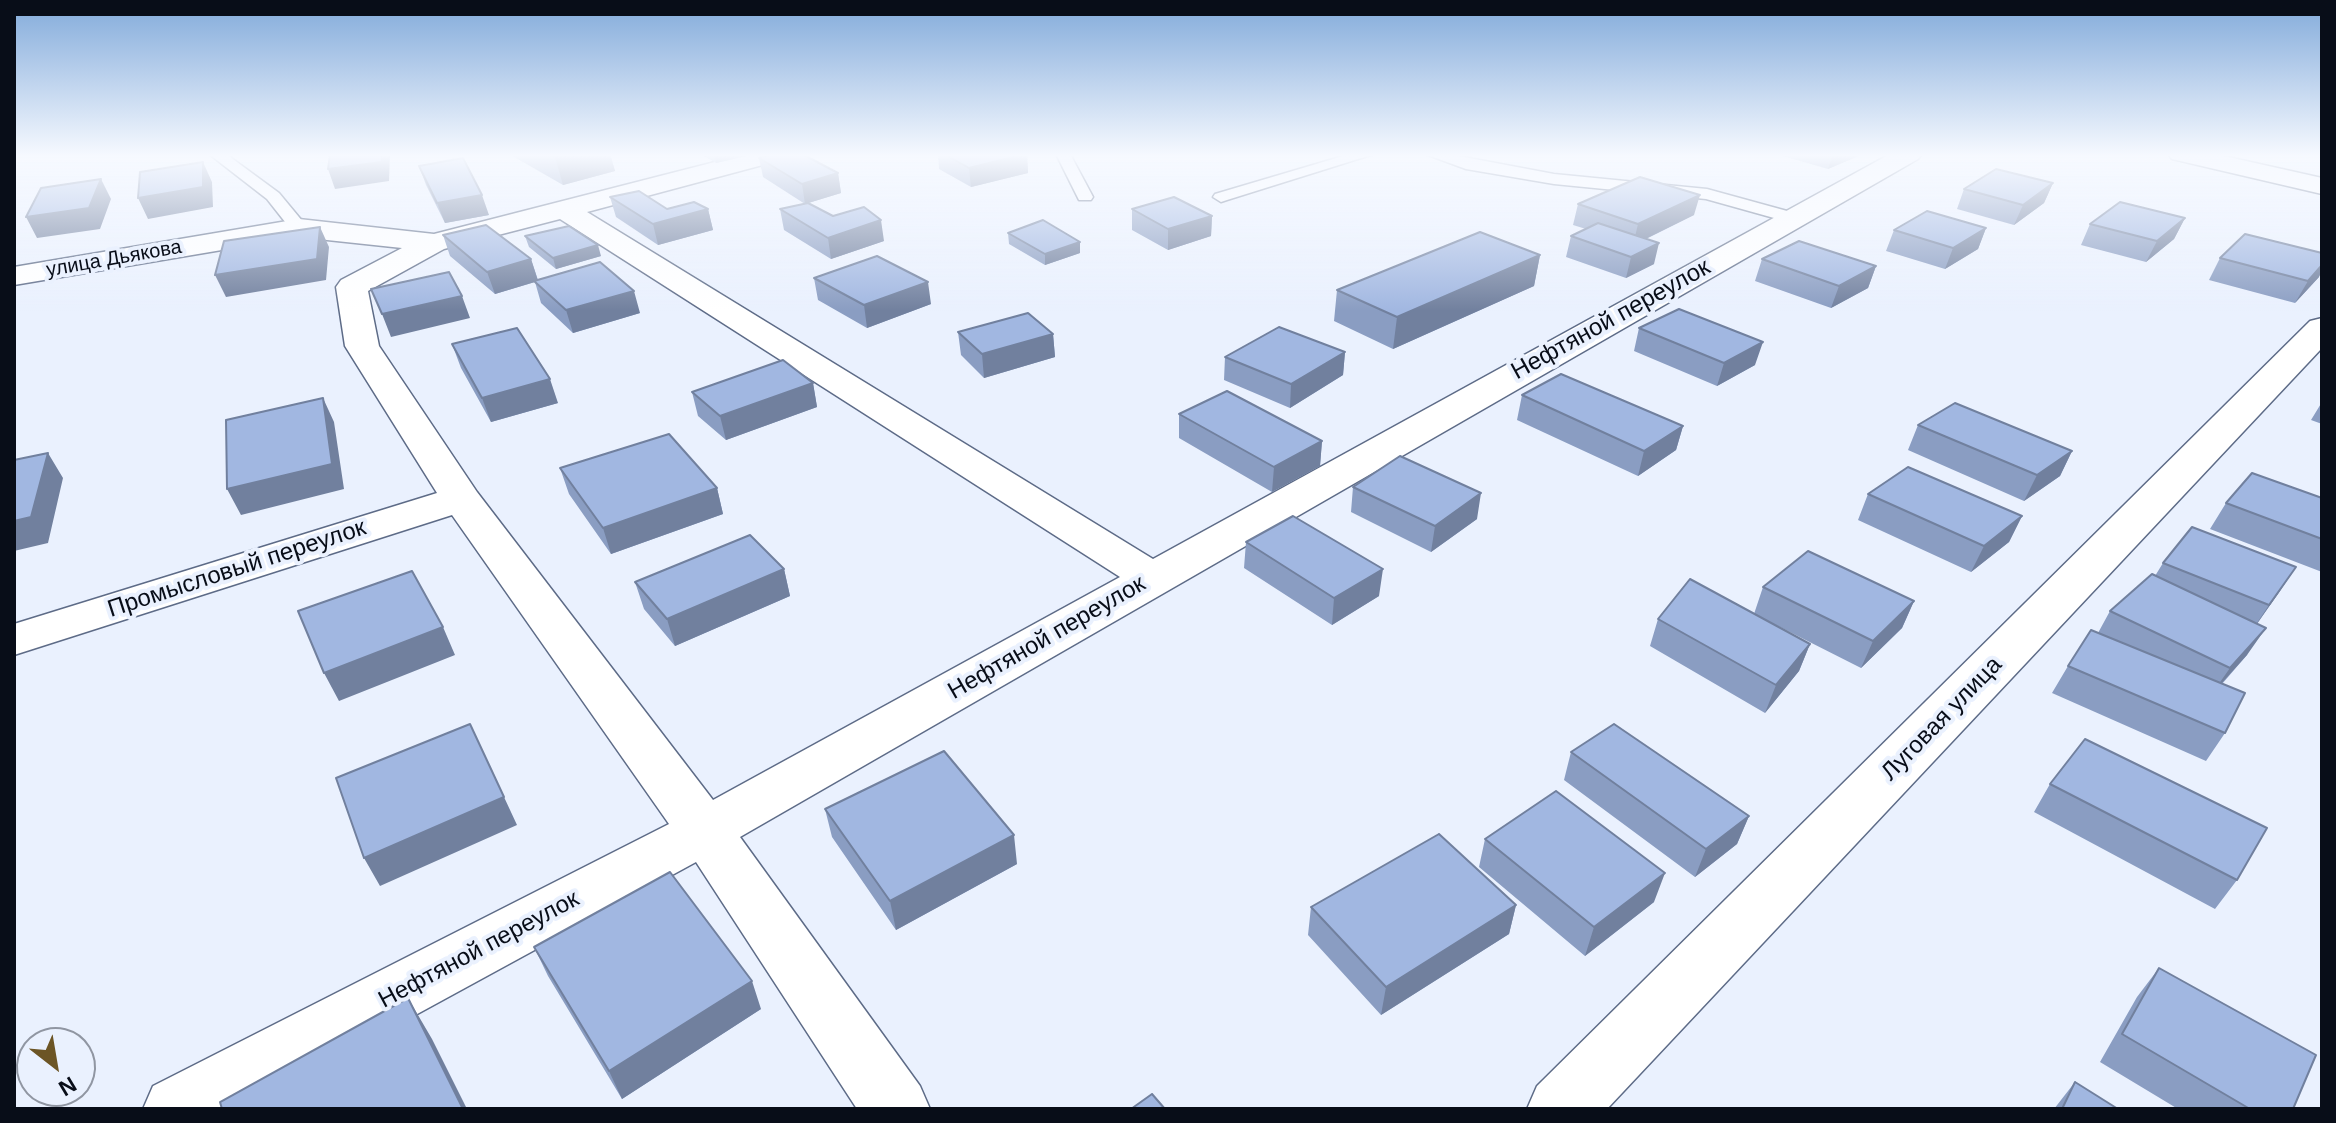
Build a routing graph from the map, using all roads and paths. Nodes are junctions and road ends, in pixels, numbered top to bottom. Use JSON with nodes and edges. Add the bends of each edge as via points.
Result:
{"nodes":[{"id":1,"x":281,"y":206,"type":"edge"},
{"id":2,"x":584,"y":206,"type":"edge"},
{"id":3,"x":1751,"y":206,"type":"edge"},
{"id":4,"x":1813,"y":206,"type":"edge"},
{"id":5,"x":567,"y":211,"type":"junction"},
{"id":6,"x":1792,"y":218,"type":"junction"},
{"id":7,"x":299,"y":228,"type":"junction"},
{"id":8,"x":434,"y":243,"type":"junction"},
{"id":9,"x":14,"y":276,"type":"edge"},
{"id":10,"x":2322,"y":328,"type":"edge"},
{"id":11,"x":461,"y":499,"type":"junction"},
{"id":12,"x":1153,"y":578,"type":"junction"},
{"id":13,"x":14,"y":640,"type":"edge"},
{"id":14,"x":705,"y":831,"type":"junction"},
{"id":15,"x":177,"y":1109,"type":"edge"},
{"id":16,"x":896,"y":1109,"type":"edge"},
{"id":17,"x":1561,"y":1109,"type":"edge"}],
"edges":[{"from":1,"to":7,"type":"lane"},
{"from":2,"to":5,"type":"street","name":"улица Дьякова"},
{"from":3,"to":6,"type":"lane"},
{"from":4,"to":6,"type":"street","name":"Нефтяной переулок"},
{"from":5,"to":8,"type":"street","name":"улица Дьякова"},
{"from":5,"to":12,"type":"street"},
{"from":6,"to":12,"type":"street","name":"Нефтяной переулок"},
{"from":7,"to":8,"type":"street","name":"улица Дьякова"},
{"from":7,"to":9,"type":"street","name":"улица Дьякова"},
{"from":8,"to":11,"type":"street","via":[[352,287],[362,346]]},
{"from":10,"to":17,"type":"street","name":"Луговая улица"},
{"from":11,"to":13,"type":"street","name":"Промысловый переулок"},
{"from":11,"to":14,"type":"street"},
{"from":12,"to":14,"type":"street","name":"Нефтяной переулок"},
{"from":14,"to":15,"type":"street","name":"Нефтяной переулок"},
{"from":14,"to":16,"type":"street"}]}
